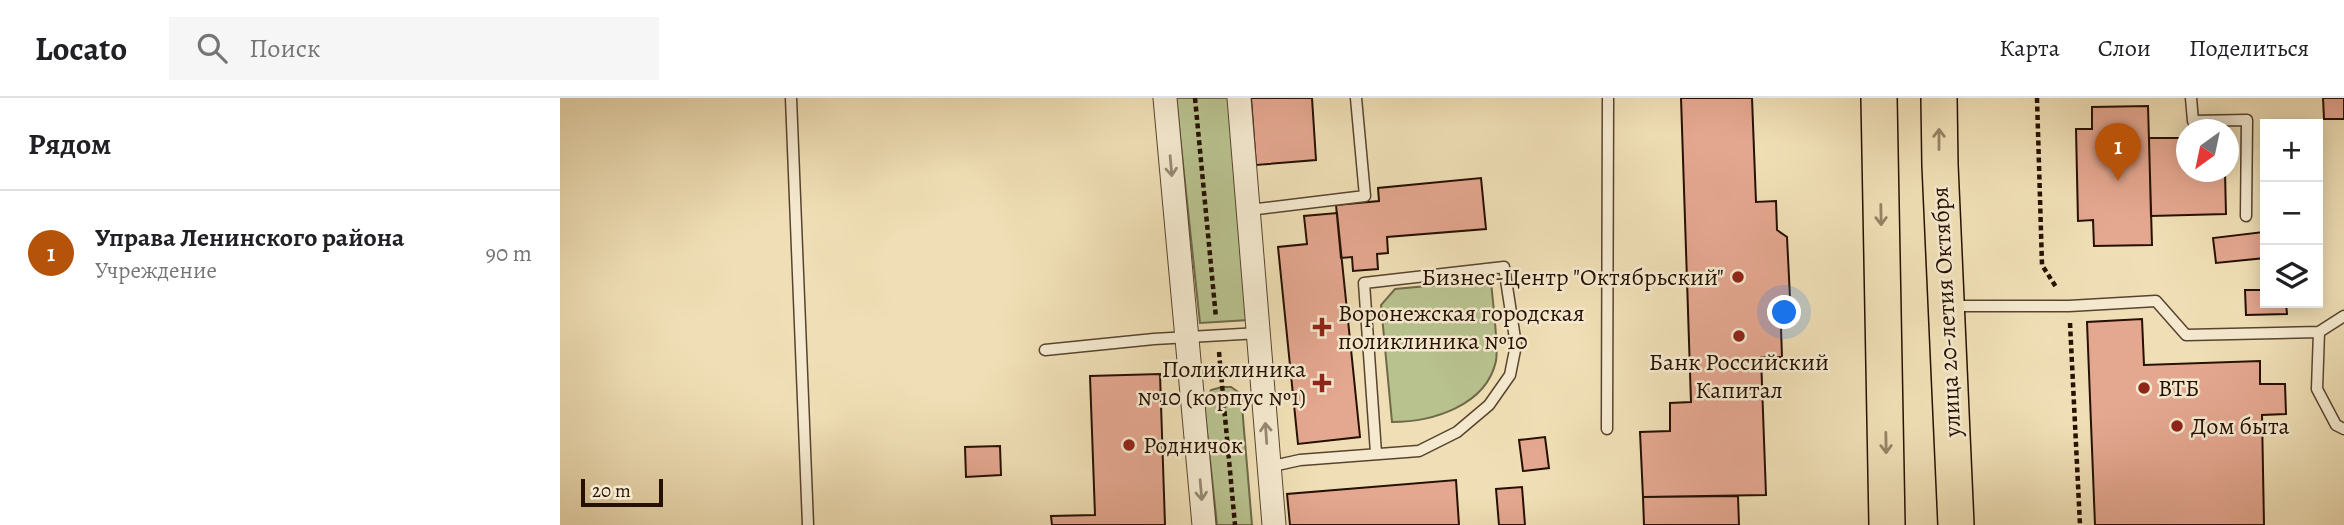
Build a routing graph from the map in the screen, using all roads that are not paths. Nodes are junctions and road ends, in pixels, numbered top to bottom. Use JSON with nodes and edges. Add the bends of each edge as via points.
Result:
{"nodes":[{"id":1,"x":791,"y":98,"type":"edge"},
{"id":2,"x":1165,"y":98,"type":"edge"},
{"id":3,"x":1239,"y":98,"type":"edge"},
{"id":4,"x":1356,"y":98,"type":"edge"},
{"id":5,"x":1608,"y":98,"type":"edge"},
{"id":6,"x":1879,"y":98,"type":"edge"},
{"id":7,"x":1939,"y":98,"type":"edge"},
{"id":8,"x":2191,"y":98,"type":"edge"},
{"id":9,"x":1249,"y":210,"type":"junction"},
{"id":10,"x":2246,"y":216,"type":"dead end"},
{"id":11,"x":1946,"y":307,"type":"junction"},
{"id":12,"x":2344,"y":316,"type":"edge"},
{"id":13,"x":2319,"y":332,"type":"junction"},
{"id":14,"x":1259,"y":333,"type":"junction"},
{"id":15,"x":1186,"y":337,"type":"junction"},
{"id":16,"x":1045,"y":350,"type":"dead end"},
{"id":17,"x":1607,"y":429,"type":"dead end"},
{"id":18,"x":2344,"y":429,"type":"edge"},
{"id":19,"x":1376,"y":453,"type":"junction"},
{"id":20,"x":1268,"y":467,"type":"junction"},
{"id":21,"x":808,"y":525,"type":"edge"},
{"id":22,"x":1204,"y":525,"type":"edge"},
{"id":23,"x":1274,"y":525,"type":"edge"},
{"id":24,"x":1887,"y":525,"type":"edge"},
{"id":25,"x":1956,"y":525,"type":"edge"}],
"edges":[{"from":1,"to":21,"type":"lane"},
{"from":2,"to":15,"type":"street","one_way":true},
{"from":3,"to":9,"type":"street"},
{"from":4,"to":9,"type":"lane","via":[[1365,196]]},
{"from":5,"to":17,"type":"lane"},
{"from":6,"to":24,"type":"main road","one_way":true},
{"from":11,"to":7,"type":"main road","name":"улица 20-летия Октября","one_way":true},
{"from":8,"to":10,"type":"lane","via":[[2193,121],[2248,120]]},
{"from":9,"to":14,"type":"street"},
{"from":11,"to":13,"type":"lane","via":[[2156,301],[2186,335]]},
{"from":11,"to":25,"type":"main road","name":"улица 20-летия Октября"},
{"from":12,"to":13,"type":"lane"},
{"from":13,"to":18,"type":"lane","via":[[2317,389],[2336,425]]},
{"from":14,"to":15,"type":"lane"},
{"from":20,"to":14,"type":"street","one_way":true},
{"from":15,"to":16,"type":"lane"},
{"from":15,"to":22,"type":"street","one_way":true},
{"from":19,"to":19,"type":"lane","via":[[1419,451],[1457,432],[1489,405],[1510,375],[1516,345],[1504,267],[1364,283]]},
{"from":19,"to":20,"type":"lane"},
{"from":20,"to":23,"type":"street"}]}
